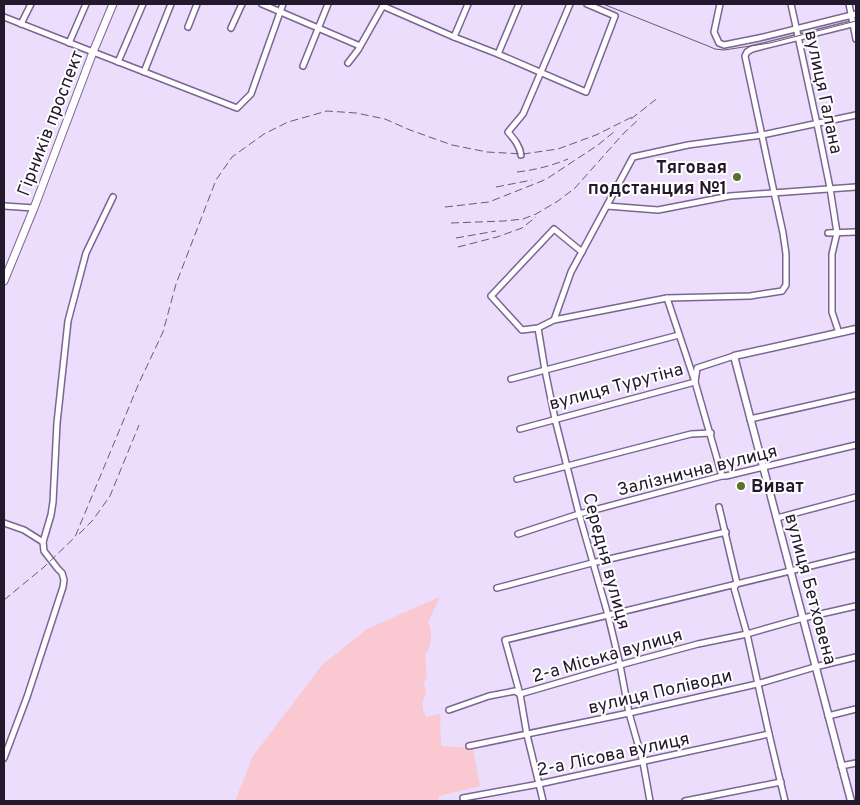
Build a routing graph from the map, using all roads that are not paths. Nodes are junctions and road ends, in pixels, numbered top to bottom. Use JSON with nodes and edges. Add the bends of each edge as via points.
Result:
{"nodes":[{"id":1,"x":31,"y":4,"type":"edge"},
{"id":2,"x":86,"y":4,"type":"edge"},
{"id":3,"x":113,"y":4,"type":"edge"},
{"id":4,"x":143,"y":4,"type":"edge"},
{"id":5,"x":171,"y":4,"type":"edge"},
{"id":6,"x":197,"y":4,"type":"edge"},
{"id":7,"x":242,"y":4,"type":"edge"},
{"id":8,"x":262,"y":4,"type":"edge"},
{"id":9,"x":283,"y":4,"type":"edge"},
{"id":10,"x":328,"y":4,"type":"edge"},
{"id":11,"x":468,"y":4,"type":"edge"},
{"id":12,"x":519,"y":4,"type":"edge"},
{"id":13,"x":570,"y":4,"type":"edge"},
{"id":14,"x":586,"y":4,"type":"edge"},
{"id":15,"x":720,"y":4,"type":"edge"},
{"id":16,"x":791,"y":4,"type":"edge"},
{"id":17,"x":849,"y":4,"type":"edge"},
{"id":18,"x":384,"y":5,"type":"edge"},
{"id":19,"x":280,"y":11,"type":"junction"},
{"id":20,"x":854,"y":14,"type":"edge"},
{"id":21,"x":4,"y":17,"type":"edge"},
{"id":22,"x":22,"y":24,"type":"junction"},
{"id":23,"x":855,"y":24,"type":"edge"},
{"id":24,"x":188,"y":27,"type":"dead end"},
{"id":25,"x":231,"y":28,"type":"dead end"},
{"id":26,"x":318,"y":28,"type":"junction"},
{"id":27,"x":797,"y":29,"type":"junction"},
{"id":28,"x":454,"y":37,"type":"junction"},
{"id":29,"x":798,"y":38,"type":"junction"},
{"id":30,"x":856,"y":39,"type":"edge"},
{"id":31,"x":70,"y":43,"type":"junction"},
{"id":32,"x":360,"y":46,"type":"junction"},
{"id":33,"x":93,"y":52,"type":"junction"},
{"id":34,"x":498,"y":54,"type":"junction"},
{"id":35,"x":118,"y":62,"type":"junction"},
{"id":36,"x":348,"y":63,"type":"dead end"},
{"id":37,"x":303,"y":66,"type":"dead end"},
{"id":38,"x":144,"y":72,"type":"junction"},
{"id":39,"x":540,"y":73,"type":"junction"},
{"id":40,"x":856,"y":115,"type":"edge"},
{"id":41,"x":817,"y":124,"type":"junction"},
{"id":42,"x":762,"y":135,"type":"junction"},
{"id":43,"x":521,"y":155,"type":"dead end"},
{"id":44,"x":856,"y":187,"type":"edge"},
{"id":45,"x":830,"y":188,"type":"junction"},
{"id":46,"x":774,"y":192,"type":"junction"},
{"id":47,"x":112,"y":197,"type":"dead end"},
{"id":48,"x":4,"y":206,"type":"edge"},
{"id":49,"x":607,"y":206,"type":"junction"},
{"id":50,"x":34,"y":208,"type":"junction"},
{"id":51,"x":856,"y":232,"type":"edge"},
{"id":52,"x":828,"y":233,"type":"dead end"},
{"id":53,"x":837,"y":233,"type":"junction"},
{"id":54,"x":582,"y":252,"type":"junction"},
{"id":55,"x":4,"y":281,"type":"edge"},
{"id":56,"x":667,"y":298,"type":"junction"},
{"id":57,"x":554,"y":320,"type":"junction"},
{"id":58,"x":538,"y":328,"type":"junction"},
{"id":59,"x":856,"y":329,"type":"edge"},
{"id":60,"x":839,"y":333,"type":"junction"},
{"id":61,"x":679,"y":335,"type":"junction"},
{"id":62,"x":734,"y":356,"type":"junction"},
{"id":63,"x":545,"y":370,"type":"junction"},
{"id":64,"x":511,"y":379,"type":"dead end"},
{"id":65,"x":695,"y":382,"type":"junction"},
{"id":66,"x":856,"y":395,"type":"edge"},
{"id":67,"x":555,"y":419,"type":"junction"},
{"id":68,"x":750,"y":419,"type":"junction"},
{"id":69,"x":520,"y":429,"type":"dead end"},
{"id":70,"x":711,"y":433,"type":"junction"},
{"id":71,"x":856,"y":445,"type":"edge"},
{"id":72,"x":566,"y":466,"type":"junction"},
{"id":73,"x":764,"y":468,"type":"junction"},
{"id":74,"x":722,"y":476,"type":"junction"},
{"id":75,"x":517,"y":479,"type":"dead end"},
{"id":76,"x":856,"y":497,"type":"edge"},
{"id":77,"x":719,"y":507,"type":"dead end"},
{"id":78,"x":579,"y":514,"type":"junction"},
{"id":79,"x":777,"y":518,"type":"junction"},
{"id":80,"x":4,"y":523,"type":"edge"},
{"id":81,"x":726,"y":532,"type":"junction"},
{"id":82,"x":518,"y":534,"type":"dead end"},
{"id":83,"x":43,"y":542,"type":"junction"},
{"id":84,"x":856,"y":555,"type":"edge"},
{"id":85,"x":592,"y":562,"type":"junction"},
{"id":86,"x":790,"y":571,"type":"junction"},
{"id":87,"x":738,"y":583,"type":"junction"},
{"id":88,"x":497,"y":588,"type":"dead end"},
{"id":89,"x":856,"y":606,"type":"edge"},
{"id":90,"x":608,"y":615,"type":"junction"},
{"id":91,"x":803,"y":618,"type":"junction"},
{"id":92,"x":747,"y":634,"type":"junction"},
{"id":93,"x":856,"y":657,"type":"edge"},
{"id":94,"x":620,"y":665,"type":"junction"},
{"id":95,"x":815,"y":667,"type":"junction"},
{"id":96,"x":757,"y":684,"type":"junction"},
{"id":97,"x":520,"y":694,"type":"junction"},
{"id":98,"x":856,"y":709,"type":"edge"},
{"id":99,"x":449,"y":710,"type":"dead end"},
{"id":100,"x":628,"y":713,"type":"junction"},
{"id":101,"x":828,"y":716,"type":"junction"},
{"id":102,"x":527,"y":734,"type":"junction"},
{"id":103,"x":769,"y":734,"type":"junction"},
{"id":104,"x":469,"y":746,"type":"dead end"},
{"id":105,"x":4,"y":758,"type":"edge"},
{"id":106,"x":643,"y":762,"type":"junction"},
{"id":107,"x":856,"y":762,"type":"edge"},
{"id":108,"x":841,"y":766,"type":"junction"},
{"id":109,"x":781,"y":782,"type":"junction"},
{"id":110,"x":539,"y":784,"type":"junction"},
{"id":111,"x":463,"y":798,"type":"dead end"},
{"id":112,"x":543,"y":801,"type":"edge"},
{"id":113,"x":650,"y":801,"type":"edge"},
{"id":114,"x":685,"y":801,"type":"edge"},
{"id":115,"x":786,"y":801,"type":"edge"},
{"id":116,"x":850,"y":801,"type":"edge"}],
"edges":[{"from":1,"to":22,"type":"street"},
{"from":2,"to":31,"type":"street"},
{"from":3,"to":33,"type":"main road","name":"Гірників проспект"},
{"from":4,"to":35,"type":"street"},
{"from":5,"to":38,"type":"street"},
{"from":6,"to":24,"type":"street"},
{"from":7,"to":25,"type":"street"},
{"from":8,"to":19,"type":"street"},
{"from":9,"to":19,"type":"street"},
{"from":10,"to":26,"type":"street"},
{"from":11,"to":28,"type":"street"},
{"from":12,"to":34,"type":"street"},
{"from":13,"to":39,"type":"street"},
{"from":14,"to":39,"type":"street","via":[[614,16],[586,92]]},
{"from":15,"to":27,"type":"street","via":[[714,32],[719,43],[734,43]]},
{"from":16,"to":27,"type":"street","name":"вулиця Галана"},
{"from":17,"to":20,"type":"street"},
{"from":18,"to":28,"type":"street"},
{"from":18,"to":32,"type":"street"},
{"from":19,"to":26,"type":"street"},
{"from":19,"to":38,"type":"street","via":[[251,94],[238,108]]},
{"from":20,"to":23,"type":"street"},
{"from":20,"to":27,"type":"street"},
{"from":21,"to":22,"type":"street"},
{"from":22,"to":31,"type":"street"},
{"from":23,"to":29,"type":"street"},
{"from":23,"to":30,"type":"street"},
{"from":26,"to":32,"type":"street"},
{"from":26,"to":37,"type":"street"},
{"from":27,"to":29,"type":"street","name":"вулиця Галана"},
{"from":28,"to":34,"type":"street"},
{"from":29,"to":41,"type":"street","name":"вулиця Галана"},
{"from":29,"to":42,"type":"street","via":[[752,49],[745,56]]},
{"from":31,"to":33,"type":"street"},
{"from":32,"to":36,"type":"street"},
{"from":33,"to":35,"type":"street"},
{"from":33,"to":50,"type":"main road","name":"Гірників проспект"},
{"from":34,"to":39,"type":"street"},
{"from":35,"to":38,"type":"street"},
{"from":39,"to":43,"type":"street","via":[[523,114],[508,132]]},
{"from":40,"to":41,"type":"street"},
{"from":41,"to":42,"type":"street"},
{"from":41,"to":45,"type":"street","name":"вулиця Галана"},
{"from":42,"to":46,"type":"street"},
{"from":42,"to":49,"type":"street","via":[[688,145],[633,157]]},
{"from":44,"to":45,"type":"street"},
{"from":45,"to":46,"type":"street"},
{"from":45,"to":53,"type":"street","name":"вулиця Галана"},
{"from":46,"to":49,"type":"street","via":[[730,196],[658,210]]},
{"from":46,"to":56,"type":"street","via":[[786,254],[786,285],[782,291],[750,296]]},
{"from":47,"to":83,"type":"street","via":[[86,253],[68,321],[57,423],[53,502]]},
{"from":48,"to":50,"type":"street"},
{"from":49,"to":54,"type":"street"},
{"from":50,"to":55,"type":"main road","name":"Гірників проспект"},
{"from":51,"to":53,"type":"street"},
{"from":52,"to":53,"type":"street"},
{"from":53,"to":60,"type":"street","name":"вулиця Галана","via":[[832,254],[832,312]]},
{"from":54,"to":57,"type":"street","via":[[571,272]]},
{"from":54,"to":58,"type":"street","via":[[554,229],[491,296],[522,330]]},
{"from":56,"to":57,"type":"street"},
{"from":56,"to":61,"type":"street"},
{"from":57,"to":58,"type":"street"},
{"from":58,"to":63,"type":"street","name":"Середня вулиця"},
{"from":59,"to":60,"type":"street","name":"вулиця Турутіна"},
{"from":60,"to":62,"type":"street","name":"вулиця Турутіна"},
{"from":61,"to":63,"type":"street"},
{"from":61,"to":65,"type":"street"},
{"from":62,"to":65,"type":"street","name":"вулиця Турутіна","via":[[697,368]]},
{"from":62,"to":68,"type":"street","name":"вулиця Бетховена"},
{"from":63,"to":64,"type":"street"},
{"from":63,"to":67,"type":"street","name":"Середня вулиця"},
{"from":65,"to":67,"type":"street","name":"вулиця Турутіна"},
{"from":65,"to":70,"type":"street"},
{"from":66,"to":68,"type":"street"},
{"from":67,"to":69,"type":"street","name":"вулиця Турутіна"},
{"from":67,"to":72,"type":"street","name":"Середня вулиця"},
{"from":68,"to":73,"type":"street","name":"вулиця Бетховена"},
{"from":70,"to":72,"type":"street","via":[[691,434]]},
{"from":70,"to":74,"type":"street"},
{"from":71,"to":73,"type":"street","name":"Залізнична вулиця"},
{"from":72,"to":75,"type":"street"},
{"from":72,"to":78,"type":"street","name":"Середня вулиця"},
{"from":73,"to":74,"type":"street","name":"Залізнична вулиця"},
{"from":73,"to":79,"type":"street","name":"вулиця Бетховена"},
{"from":74,"to":78,"type":"street","name":"Залізнична вулиця"},
{"from":76,"to":79,"type":"street"},
{"from":77,"to":81,"type":"street"},
{"from":78,"to":82,"type":"street","name":"Залізнична вулиця"},
{"from":78,"to":85,"type":"street","name":"Середня вулиця"},
{"from":79,"to":86,"type":"street","name":"вулиця Бетховена"},
{"from":80,"to":83,"type":"street"},
{"from":81,"to":85,"type":"street"},
{"from":81,"to":87,"type":"street"},
{"from":83,"to":105,"type":"street","via":[[44,551],[62,573],[63,588]]},
{"from":84,"to":86,"type":"street"},
{"from":85,"to":88,"type":"street"},
{"from":85,"to":90,"type":"street","name":"Середня вулиця"},
{"from":86,"to":87,"type":"street"},
{"from":86,"to":91,"type":"street","name":"вулиця Бетховена"},
{"from":87,"to":90,"type":"street"},
{"from":87,"to":92,"type":"street","via":[[734,588]]},
{"from":89,"to":91,"type":"street"},
{"from":90,"to":94,"type":"street","name":"Середня вулиця"},
{"from":90,"to":97,"type":"street","via":[[505,640]]},
{"from":91,"to":92,"type":"street","name":"2-а Міська вулиця"},
{"from":91,"to":95,"type":"street","name":"вулиця Бетховена"},
{"from":92,"to":94,"type":"street","name":"2-а Міська вулиця"},
{"from":92,"to":96,"type":"street"},
{"from":93,"to":95,"type":"street","name":"вулиця Поліводи"},
{"from":94,"to":97,"type":"street","name":"2-а Міська вулиця"},
{"from":94,"to":100,"type":"street","name":"Середня вулиця"},
{"from":95,"to":96,"type":"street","name":"вулиця Поліводи"},
{"from":95,"to":101,"type":"street","name":"вулиця Бетховена"},
{"from":96,"to":100,"type":"street","name":"вулиця Поліводи"},
{"from":96,"to":103,"type":"street"},
{"from":97,"to":99,"type":"street","name":"2-а Міська вулиця","via":[[515,691],[489,696]]},
{"from":97,"to":102,"type":"street"},
{"from":98,"to":101,"type":"street"},
{"from":100,"to":102,"type":"street","name":"вулиця Поліводи"},
{"from":100,"to":106,"type":"street","name":"Середня вулиця"},
{"from":101,"to":108,"type":"street","name":"вулиця Бетховена"},
{"from":102,"to":104,"type":"street","name":"вулиця Поліводи"},
{"from":102,"to":110,"type":"street"},
{"from":103,"to":106,"type":"street","name":"2-а Лісова вулиця"},
{"from":103,"to":109,"type":"street"},
{"from":106,"to":110,"type":"street","name":"2-а Лісова вулиця"},
{"from":106,"to":113,"type":"street","name":"Середня вулиця"},
{"from":107,"to":108,"type":"street"},
{"from":108,"to":116,"type":"street","name":"вулиця Бетховена"},
{"from":109,"to":114,"type":"street"},
{"from":109,"to":115,"type":"street"},
{"from":110,"to":111,"type":"street","name":"2-а Лісова вулиця"},
{"from":110,"to":112,"type":"street"}]}
